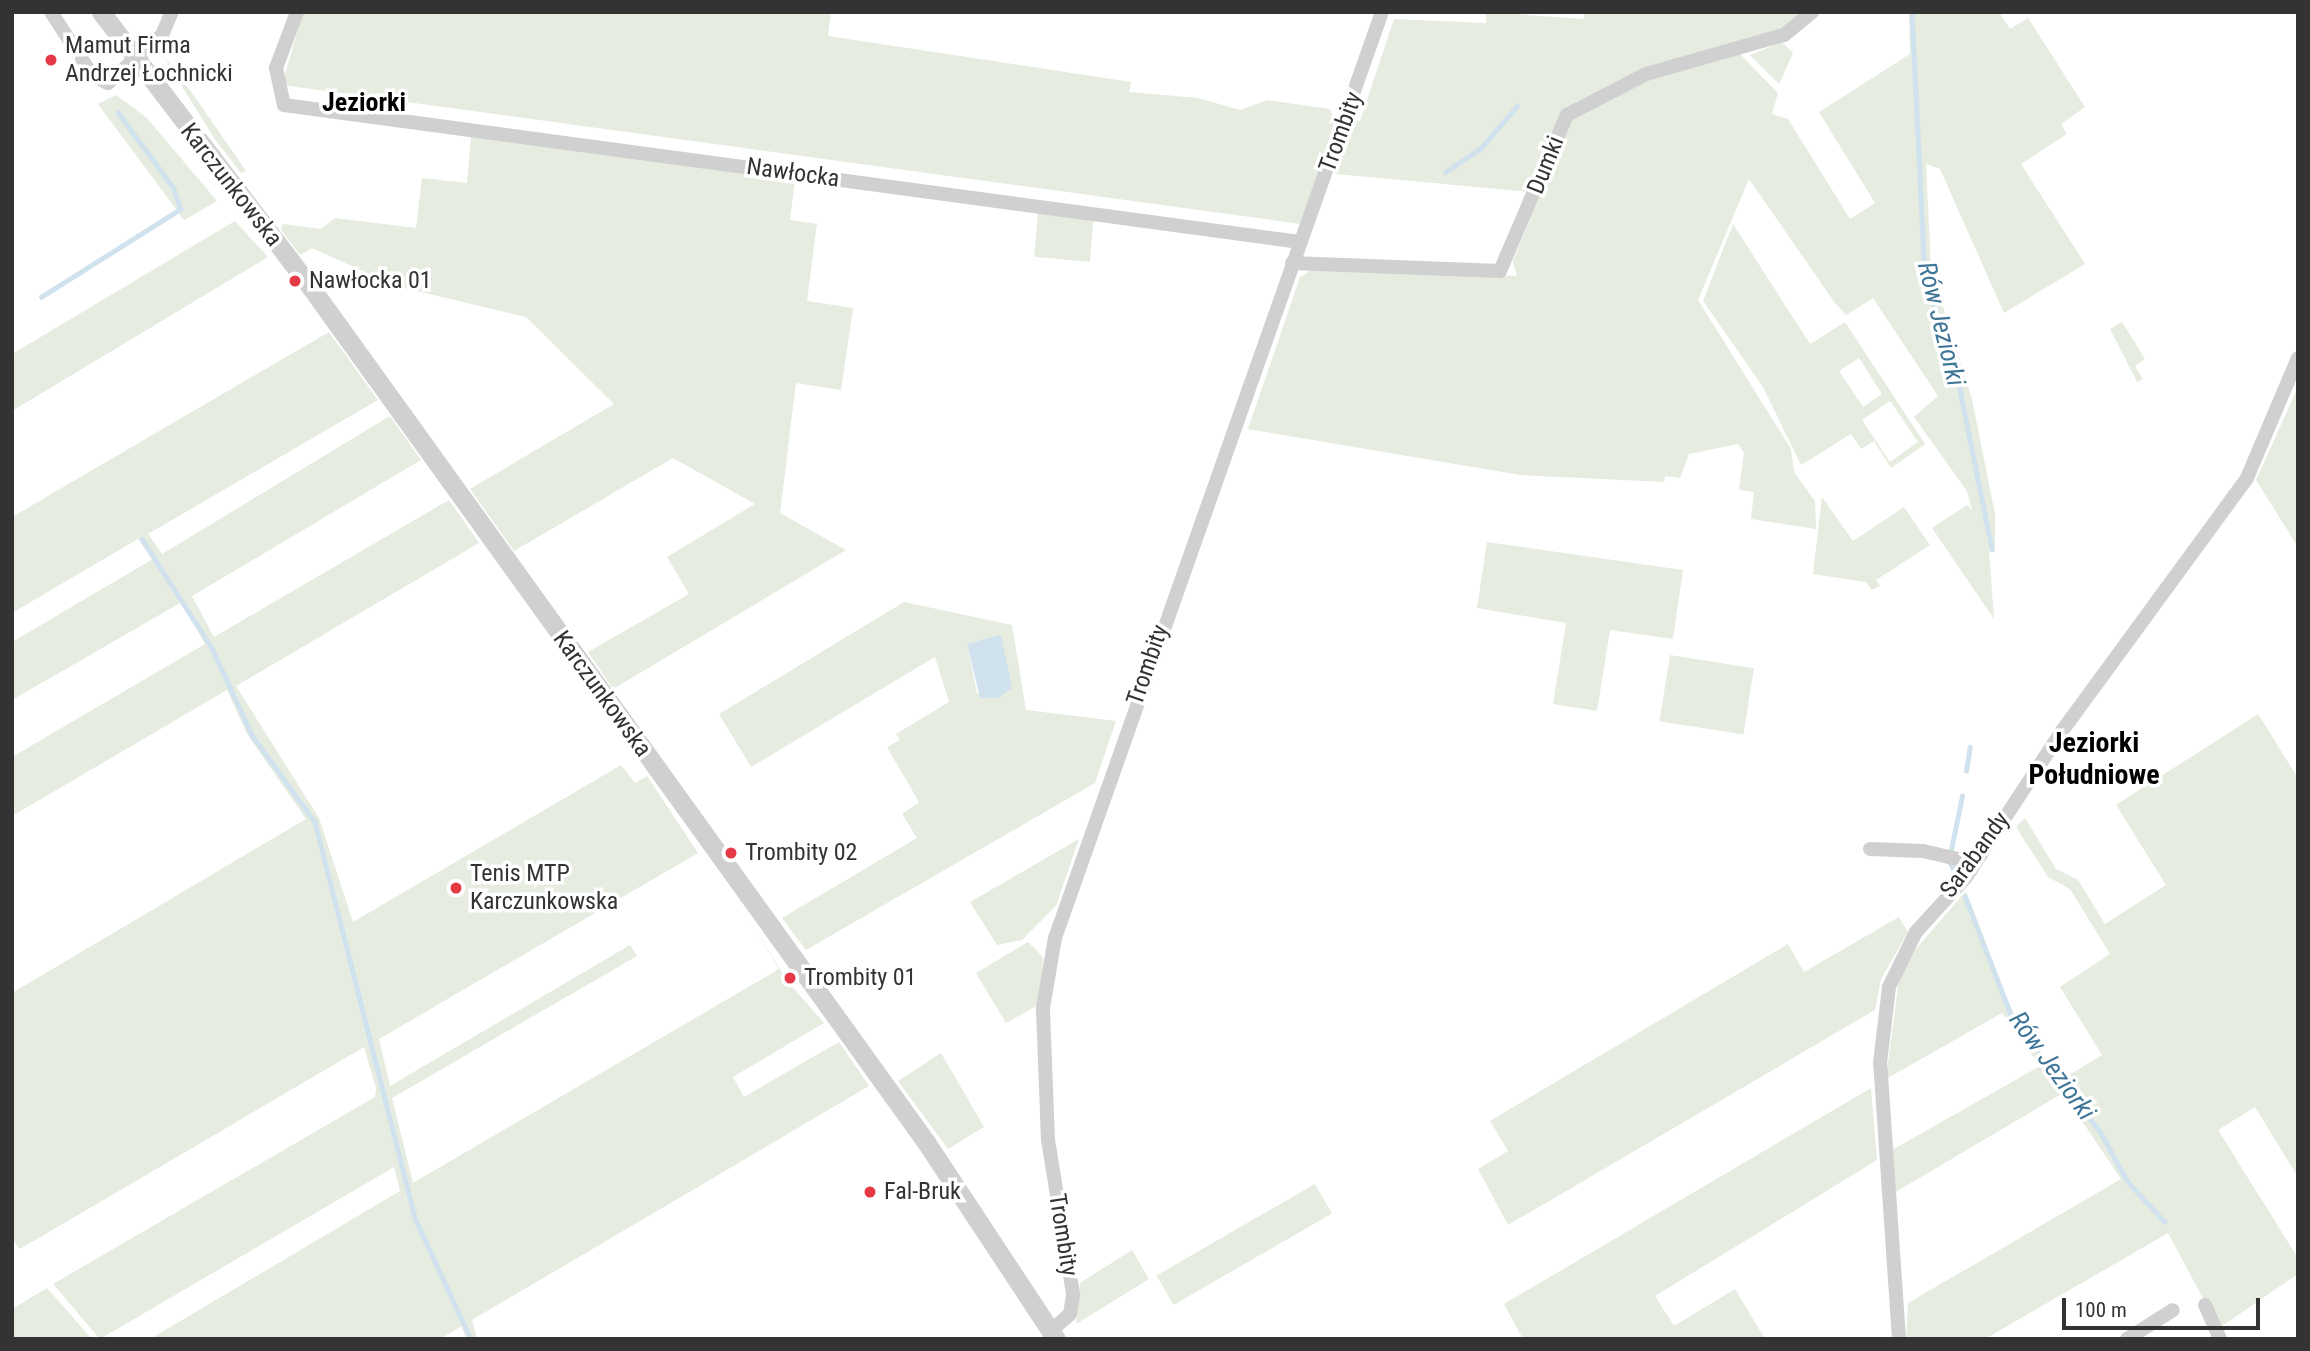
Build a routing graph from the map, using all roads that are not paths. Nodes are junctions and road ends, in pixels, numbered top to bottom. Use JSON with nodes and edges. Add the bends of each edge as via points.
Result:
{"nodes":[{"id":1,"x":51,"y":12,"type":"edge"},
{"id":2,"x":89,"y":12,"type":"edge"},
{"id":3,"x":102,"y":12,"type":"edge"},
{"id":4,"x":172,"y":12,"type":"edge"},
{"id":5,"x":297,"y":12,"type":"edge"},
{"id":6,"x":1382,"y":12,"type":"edge"},
{"id":7,"x":1812,"y":12,"type":"edge"},
{"id":8,"x":133,"y":61,"type":"junction"},
{"id":9,"x":1300,"y":242,"type":"junction"},
{"id":10,"x":1292,"y":263,"type":"junction"},
{"id":11,"x":2298,"y":358,"type":"edge"},
{"id":12,"x":1870,"y":849,"type":"dead end"},
{"id":13,"x":1970,"y":870,"type":"junction"},
{"id":14,"x":2205,"y":1305,"type":"dead end"},
{"id":15,"x":2173,"y":1310,"type":"dead end"},
{"id":16,"x":1053,"y":1335,"type":"edge"},
{"id":17,"x":1899,"y":1339,"type":"edge"},
{"id":18,"x":2127,"y":1339,"type":"edge"},
{"id":19,"x":2220,"y":1339,"type":"edge"}],
"edges":[{"from":1,"to":8,"type":"street","via":[[100,81],[108,83]]},
{"from":2,"to":8,"type":"street","name":"Karczunkowska"},
{"from":3,"to":8,"type":"street","name":"Karczunkowska"},
{"from":4,"to":8,"type":"street","via":[[162,35]]},
{"from":5,"to":9,"type":"street","name":"Nawłocka","via":[[276,68],[284,105]]},
{"from":6,"to":9,"type":"street","name":"Trombity"},
{"from":7,"to":10,"type":"street","name":"Dumki","via":[[1784,36],[1646,74],[1567,115],[1500,271]]},
{"from":8,"to":16,"type":"street","name":"Karczunkowska","via":[[310,287],[926,1142]]},
{"from":9,"to":10,"type":"street","name":"Trombity"},
{"from":10,"to":16,"type":"street","name":"Trombity","via":[[1055,939],[1043,1008],[1048,1140],[1073,1294],[1070,1314]]},
{"from":11,"to":13,"type":"street","name":"Sarabandy","via":[[2248,478],[2062,731]]},
{"from":12,"to":13,"type":"street","via":[[1923,851],[1958,859]]},
{"from":13,"to":17,"type":"street","name":"Sarabandy","via":[[1916,932],[1889,986],[1880,1063]]},
{"from":14,"to":19,"type":"street"},
{"from":15,"to":18,"type":"street"}]}
